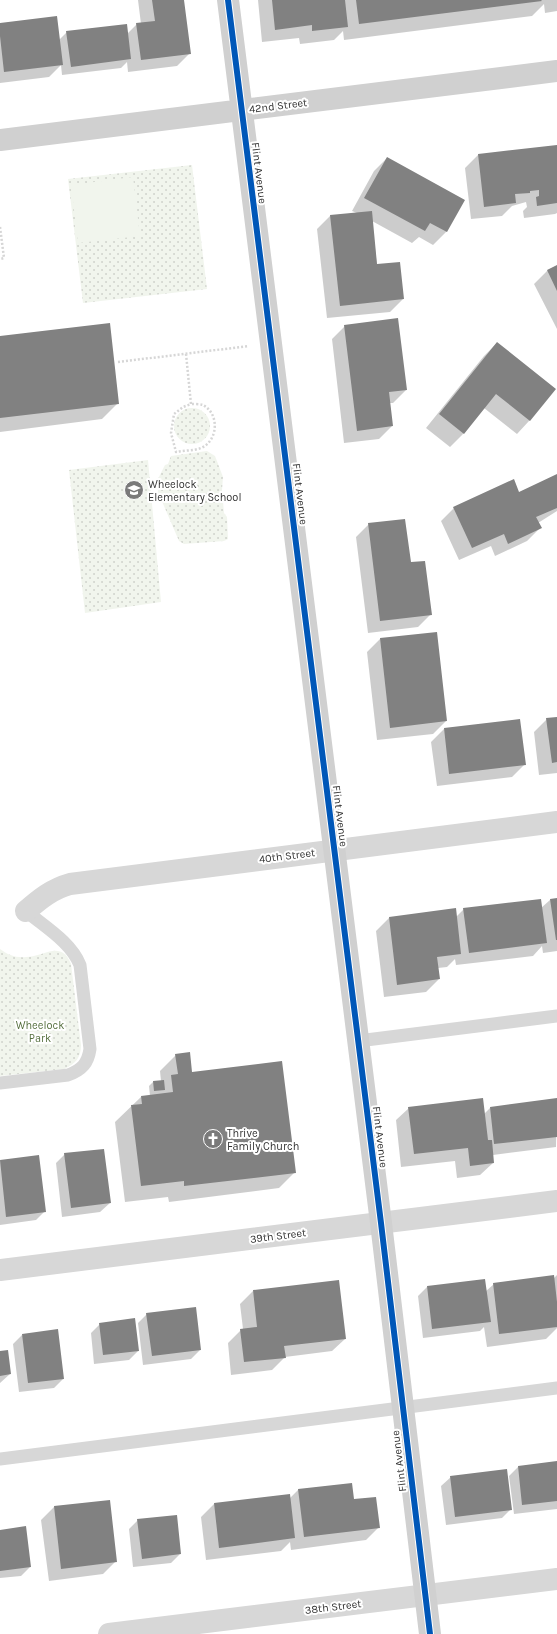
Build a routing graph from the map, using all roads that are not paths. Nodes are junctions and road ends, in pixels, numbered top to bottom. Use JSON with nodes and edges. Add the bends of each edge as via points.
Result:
{"nodes":[{"id":1,"x":228,"y":0,"type":"edge"},
{"id":2,"x":557,"y":71,"type":"edge"},
{"id":3,"x":242,"y":110,"type":"junction"},
{"id":4,"x":0,"y":140,"type":"edge"},
{"id":5,"x":557,"y":822,"type":"edge"},
{"id":6,"x":334,"y":850,"type":"junction"},
{"id":7,"x":26,"y":912,"type":"joint"},
{"id":8,"x":557,"y":1016,"type":"edge"},
{"id":9,"x":358,"y":1040,"type":"junction"},
{"id":10,"x":0,"y":1083,"type":"edge"},
{"id":11,"x":557,"y":1201,"type":"edge"},
{"id":12,"x":381,"y":1223,"type":"junction"},
{"id":13,"x":0,"y":1270,"type":"edge"},
{"id":14,"x":557,"y":1388,"type":"edge"},
{"id":15,"x":403,"y":1407,"type":"junction"},
{"id":16,"x":0,"y":1459,"type":"edge"},
{"id":17,"x":557,"y":1579,"type":"edge"},
{"id":18,"x":426,"y":1595,"type":"junction"},
{"id":19,"x":109,"y":1634,"type":"edge"},
{"id":20,"x":430,"y":1634,"type":"edge"}],
"edges":[{"from":1,"to":3,"type":"street","name":"Flint Avenue"},
{"from":2,"to":3,"type":"street","name":"42nd Street"},
{"from":3,"to":4,"type":"street","name":"42nd Street"},
{"from":3,"to":6,"type":"street","name":"Flint Avenue"},
{"from":5,"to":6,"type":"street","name":"40th Street"},
{"from":6,"to":7,"type":"street","name":"40th Street","via":[[70,884],[58,887],[43,896]]},
{"from":6,"to":9,"type":"street","name":"Flint Avenue"},
{"from":7,"to":10,"type":"lane","via":[[61,939],[77,958],[90,1049],[88,1059],[78,1071],[68,1075]]},
{"from":8,"to":9,"type":"lane"},
{"from":9,"to":12,"type":"street","name":"Flint Avenue"},
{"from":11,"to":12,"type":"street","name":"39th Street"},
{"from":12,"to":13,"type":"street","name":"39th Street"},
{"from":12,"to":15,"type":"street","name":"Flint Avenue"},
{"from":14,"to":15,"type":"lane"},
{"from":15,"to":16,"type":"lane"},
{"from":15,"to":18,"type":"street","name":"Flint Avenue"},
{"from":17,"to":18,"type":"street","name":"38th Street"},
{"from":18,"to":19,"type":"street","name":"38th Street"},
{"from":18,"to":20,"type":"street","name":"Flint Avenue"}]}
